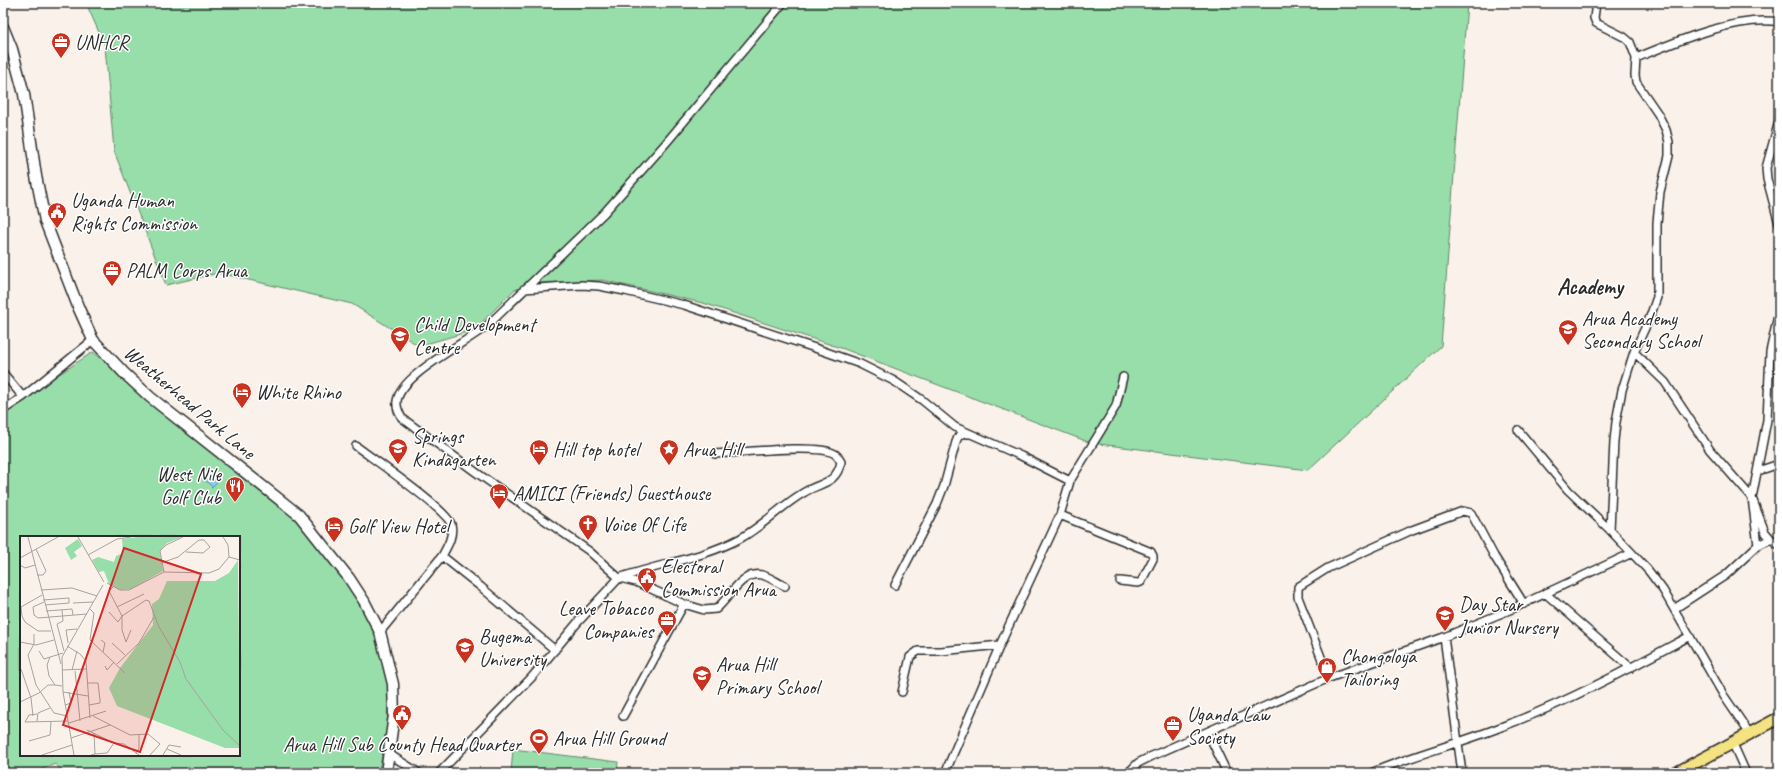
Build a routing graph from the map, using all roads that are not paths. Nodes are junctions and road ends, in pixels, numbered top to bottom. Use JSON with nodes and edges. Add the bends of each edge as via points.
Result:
{"nodes":[{"id":1,"x":783,"y":3,"type":"edge"},
{"id":2,"x":1596,"y":3,"type":"edge"},
{"id":3,"x":1779,"y":22,"type":"edge"},
{"id":4,"x":3,"y":27,"type":"edge"},
{"id":5,"x":1636,"y":58,"type":"junction"},
{"id":6,"x":1779,"y":121,"type":"edge"},
{"id":7,"x":1779,"y":224,"type":"edge"},
{"id":8,"x":524,"y":289,"type":"junction"},
{"id":9,"x":1779,"y":312,"type":"edge"},
{"id":10,"x":93,"y":340,"type":"junction"},
{"id":11,"x":1634,"y":352,"type":"junction"},
{"id":12,"x":3,"y":374,"type":"edge"},
{"id":13,"x":1123,"y":377,"type":"dead end"},
{"id":14,"x":23,"y":397,"type":"junction"},
{"id":15,"x":3,"y":410,"type":"edge"},
{"id":16,"x":1518,"y":430,"type":"dead end"},
{"id":17,"x":968,"y":434,"type":"junction"},
{"id":18,"x":356,"y":446,"type":"dead end"},
{"id":19,"x":715,"y":454,"type":"dead end"},
{"id":20,"x":1779,"y":464,"type":"edge"},
{"id":21,"x":1758,"y":470,"type":"junction"},
{"id":22,"x":1070,"y":481,"type":"junction"},
{"id":23,"x":1752,"y":498,"type":"junction"},
{"id":24,"x":1060,"y":515,"type":"junction"},
{"id":25,"x":1610,"y":530,"type":"junction"},
{"id":26,"x":1771,"y":539,"type":"junction"},
{"id":27,"x":1758,"y":545,"type":"junction"},
{"id":28,"x":1779,"y":545,"type":"edge"},
{"id":29,"x":1632,"y":553,"type":"junction"},
{"id":30,"x":442,"y":556,"type":"junction"},
{"id":31,"x":619,"y":578,"type":"junction"},
{"id":32,"x":1120,"y":581,"type":"dead end"},
{"id":33,"x":895,"y":585,"type":"dead end"},
{"id":34,"x":785,"y":586,"type":"dead end"},
{"id":35,"x":1545,"y":593,"type":"junction"},
{"id":36,"x":684,"y":604,"type":"junction"},
{"id":37,"x":1524,"y":604,"type":"junction"},
{"id":38,"x":1674,"y":609,"type":"junction"},
{"id":39,"x":380,"y":632,"type":"junction"},
{"id":40,"x":1690,"y":636,"type":"junction"},
{"id":41,"x":1444,"y":637,"type":"junction"},
{"id":42,"x":1000,"y":645,"type":"junction"},
{"id":43,"x":555,"y":650,"type":"junction"},
{"id":44,"x":1631,"y":668,"type":"junction"},
{"id":45,"x":1330,"y":678,"type":"junction"},
{"id":46,"x":902,"y":692,"type":"dead end"},
{"id":47,"x":623,"y":716,"type":"dead end"},
{"id":48,"x":1779,"y":718,"type":"edge"},
{"id":49,"x":1208,"y":733,"type":"junction"},
{"id":50,"x":1750,"y":734,"type":"junction"},
{"id":51,"x":1458,"y":744,"type":"junction"},
{"id":52,"x":1733,"y":744,"type":"junction"},
{"id":53,"x":389,"y":754,"type":"junction"},
{"id":54,"x":1688,"y":770,"type":"edge"},
{"id":55,"x":386,"y":773,"type":"edge"},
{"id":56,"x":419,"y":773,"type":"edge"},
{"id":57,"x":439,"y":773,"type":"edge"},
{"id":58,"x":945,"y":773,"type":"edge"},
{"id":59,"x":1128,"y":773,"type":"edge"},
{"id":60,"x":1227,"y":773,"type":"edge"},
{"id":61,"x":1371,"y":773,"type":"edge"},
{"id":62,"x":1462,"y":773,"type":"edge"},
{"id":63,"x":1676,"y":773,"type":"edge"},
{"id":64,"x":1746,"y":773,"type":"edge"}],
"edges":[{"from":1,"to":8,"type":"street","via":[[604,213]]},
{"from":2,"to":5,"type":"street","via":[[1596,23],[1624,36],[1630,42]]},
{"from":3,"to":5,"type":"street","via":[[1752,21],[1693,35]]},
{"from":4,"to":10,"type":"main road","name":"Weatherhead Park Lane","via":[[12,49],[24,94],[45,220]]},
{"from":5,"to":11,"type":"street","via":[[1636,82],[1666,130],[1670,156],[1660,192],[1656,297]]},
{"from":6,"to":7,"type":"street","via":[[1766,168]]},
{"from":8,"to":17,"type":"street","via":[[599,286],[684,305],[761,330],[860,364],[903,386]]},
{"from":8,"to":31,"type":"street","via":[[476,335],[443,355],[402,388],[396,408],[402,418],[590,551]]},
{"from":9,"to":21,"type":"street","via":[[1770,352],[1767,420]]},
{"from":10,"to":14,"type":"street"},
{"from":10,"to":39,"type":"main road","name":"Weatherhead Park Lane","via":[[150,397],[299,515],[349,578]]},
{"from":11,"to":23,"type":"street","via":[[1665,382],[1710,450]]},
{"from":11,"to":25,"type":"street","via":[[1622,390],[1614,435]]},
{"from":12,"to":14,"type":"street"},
{"from":13,"to":22,"type":"street","via":[[1116,406]]},
{"from":14,"to":15,"type":"street"},
{"from":16,"to":25,"type":"street","via":[[1568,490]]},
{"from":17,"to":22,"type":"street","via":[[1021,456]]},
{"from":17,"to":33,"type":"street","via":[[962,433],[958,437],[941,495]]},
{"from":18,"to":30,"type":"street","via":[[445,515],[451,524],[451,536]]},
{"from":19,"to":31,"type":"street","via":[[794,449],[827,451],[836,455],[841,462],[839,471],[833,479],[802,493],[762,526],[741,538],[720,547]]},
{"from":20,"to":21,"type":"street"},
{"from":21,"to":23,"type":"street"},
{"from":22,"to":24,"type":"street"},
{"from":23,"to":26,"type":"street","via":[[1763,528]]},
{"from":23,"to":27,"type":"street"},
{"from":24,"to":32,"type":"street","via":[[1151,552],[1153,556],[1141,582]]},
{"from":24,"to":42,"type":"street"},
{"from":25,"to":29,"type":"street"},
{"from":26,"to":27,"type":"street"},
{"from":26,"to":28,"type":"street"},
{"from":27,"to":38,"type":"street","via":[[1726,575]]},
{"from":29,"to":35,"type":"street"},
{"from":29,"to":38,"type":"street","via":[[1663,590]]},
{"from":30,"to":39,"type":"street"},
{"from":30,"to":43,"type":"street"},
{"from":31,"to":36,"type":"street","via":[[636,582]]},
{"from":31,"to":43,"type":"street"},
{"from":34,"to":36,"type":"street","via":[[763,575],[757,575],[742,581],[716,609],[704,610]]},
{"from":35,"to":37,"type":"street"},
{"from":35,"to":44,"type":"street"},
{"from":36,"to":47,"type":"street"},
{"from":37,"to":41,"type":"street"},
{"from":37,"to":45,"type":"street","via":[[1471,514],[1463,511],[1439,519],[1347,558],[1298,587],[1298,597]]},
{"from":38,"to":40,"type":"street"},
{"from":39,"to":53,"type":"main road","name":"Weatherhead Park Lane","via":[[394,684],[394,715]]},
{"from":40,"to":44,"type":"street"},
{"from":40,"to":50,"type":"street","via":[[1724,696]]},
{"from":41,"to":45,"type":"street"},
{"from":41,"to":51,"type":"street"},
{"from":42,"to":46,"type":"street","via":[[918,651],[910,657]]},
{"from":42,"to":58,"type":"street"},
{"from":43,"to":57,"type":"street"},
{"from":44,"to":51,"type":"street","via":[[1588,690]]},
{"from":45,"to":49,"type":"street"},
{"from":48,"to":50,"type":"main road"},
{"from":49,"to":59,"type":"street","via":[[1138,763]]},
{"from":49,"to":60,"type":"street"},
{"from":50,"to":52,"type":"main road"},
{"from":51,"to":61,"type":"street","via":[[1396,762]]},
{"from":51,"to":62,"type":"street"},
{"from":52,"to":54,"type":"main road"},
{"from":52,"to":64,"type":"street"},
{"from":53,"to":55,"type":"main road","name":"Weatherhead Park Lane"},
{"from":53,"to":56,"type":"street"},
{"from":54,"to":63,"type":"main road"}]}
